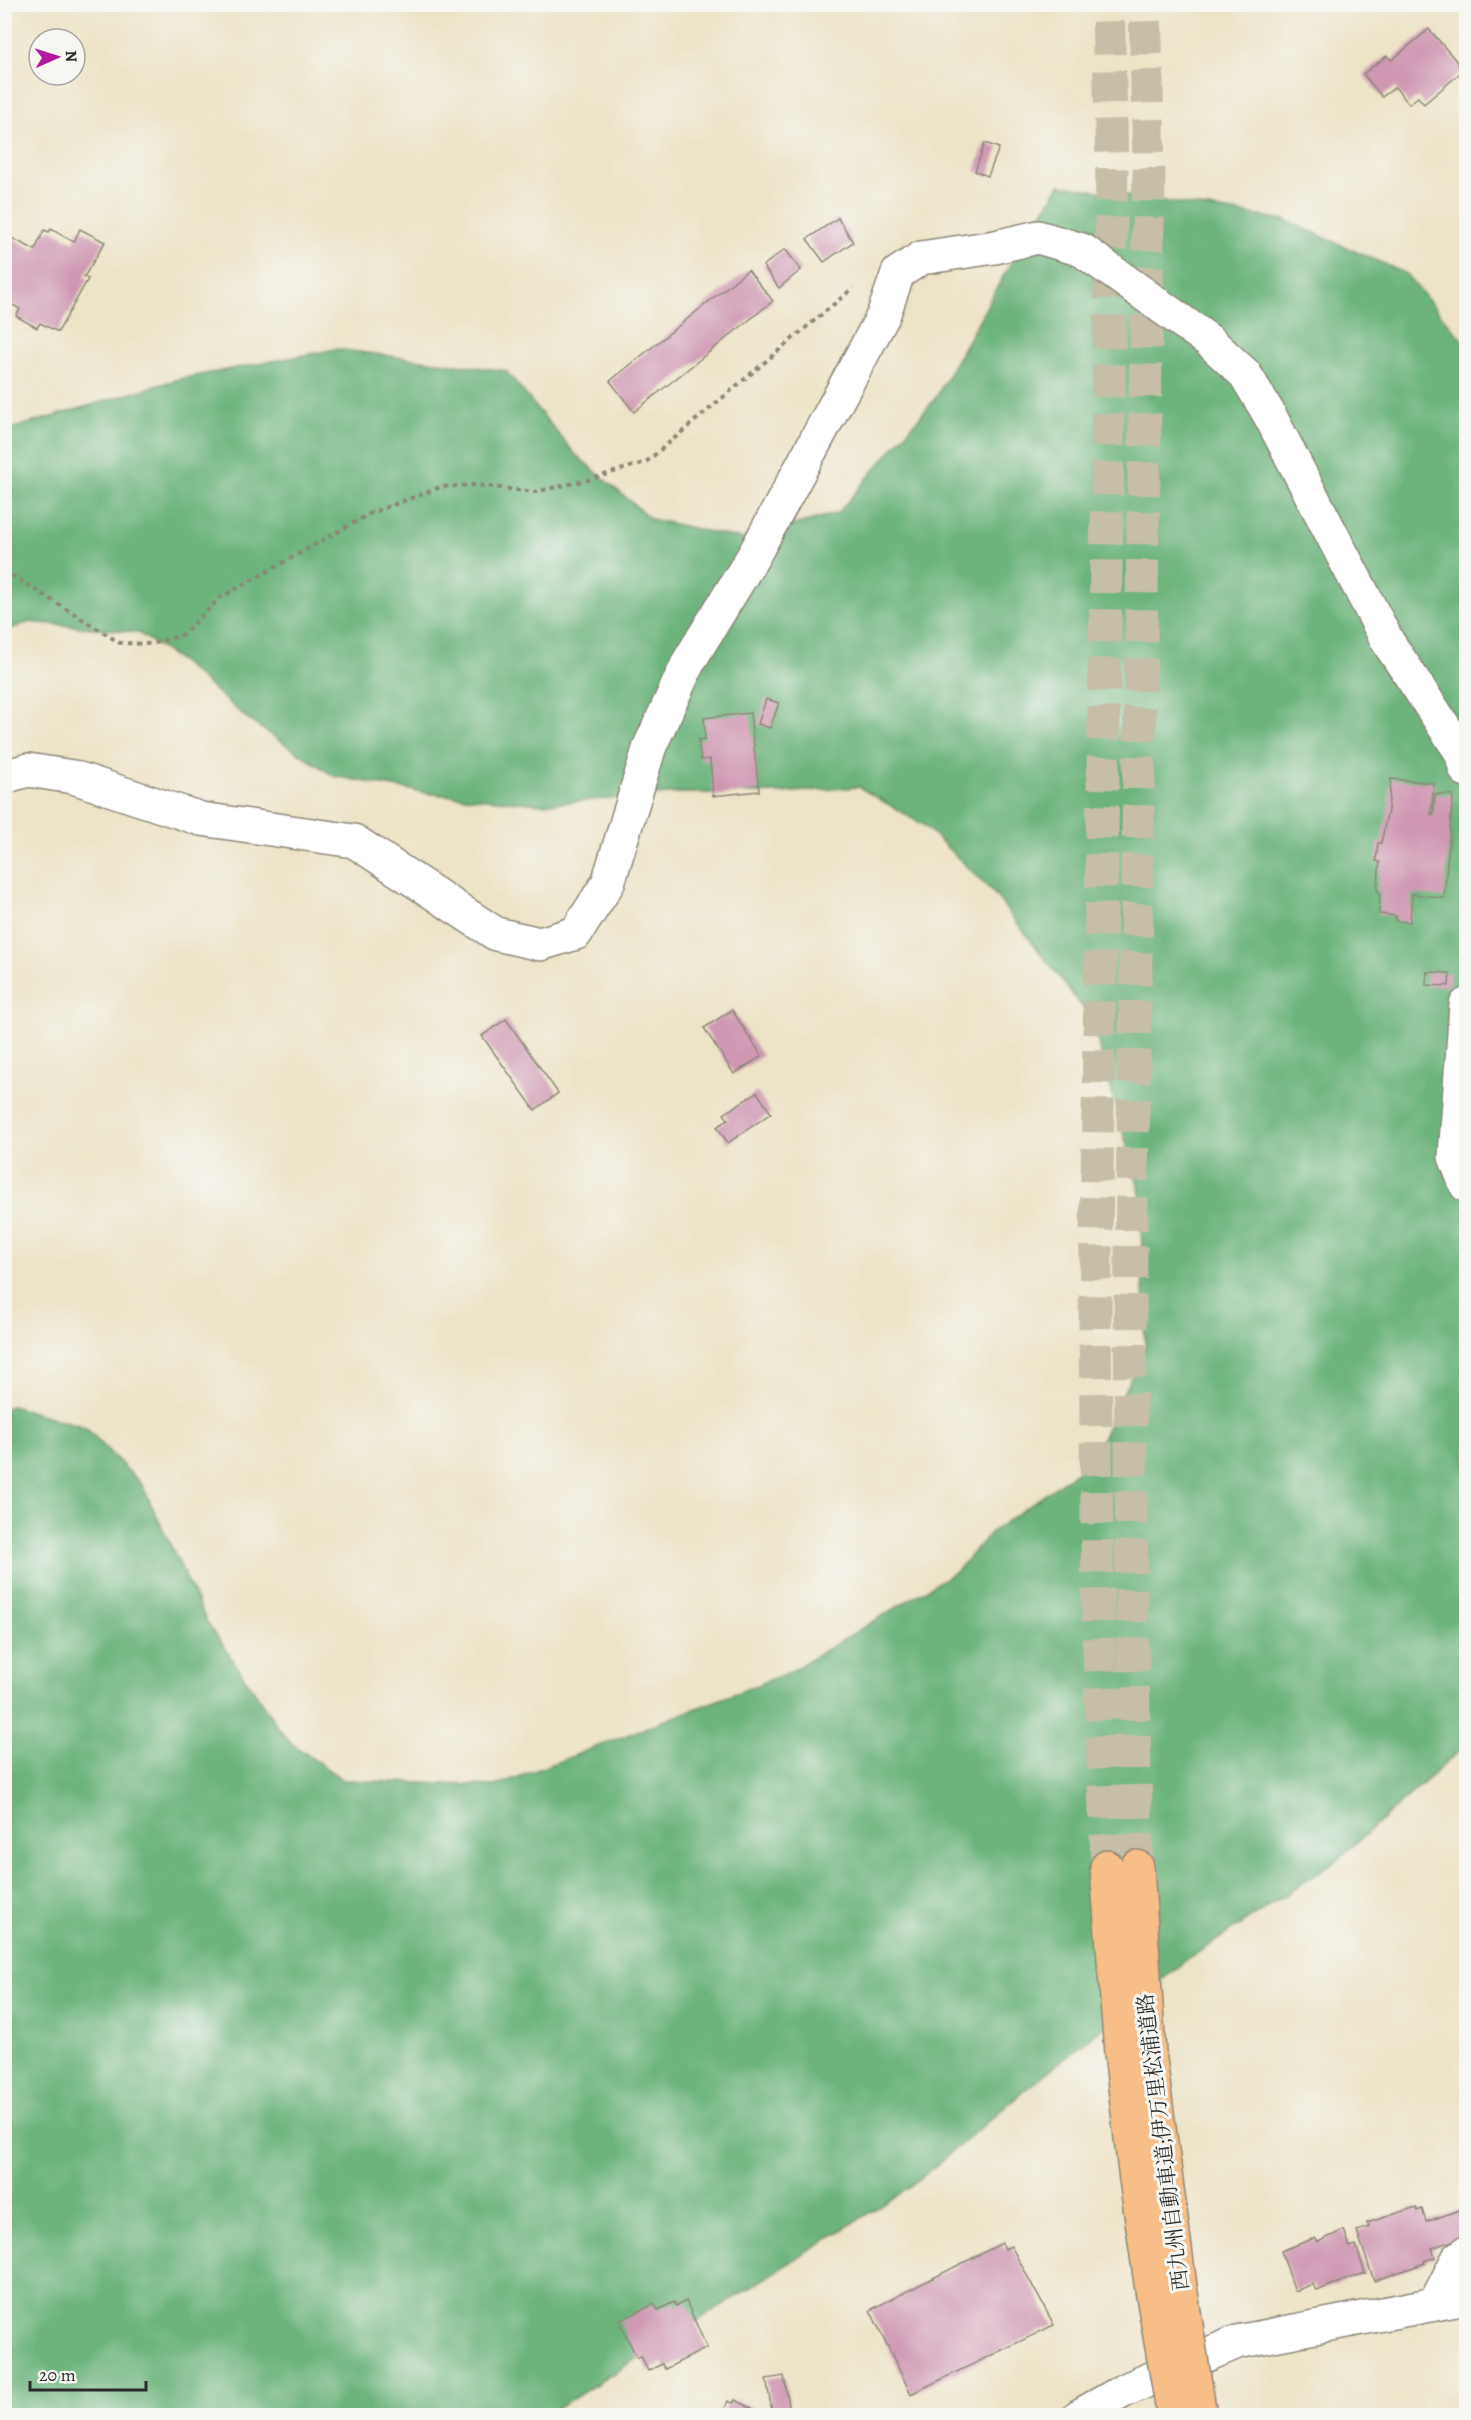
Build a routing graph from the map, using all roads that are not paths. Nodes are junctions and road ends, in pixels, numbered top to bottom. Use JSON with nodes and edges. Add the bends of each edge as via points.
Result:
{"nodes":[{"id":1,"x":1467,"y":770,"type":"edge"},
{"id":2,"x":4,"y":777,"type":"edge"},
{"id":3,"x":1467,"y":1005,"type":"edge"},
{"id":4,"x":1467,"y":1185,"type":"edge"},
{"id":5,"x":1122,"y":1867,"type":"tunnel mouth"},
{"id":6,"x":1467,"y":2253,"type":"edge"},
{"id":7,"x":1166,"y":2288,"type":"junction"},
{"id":8,"x":1467,"y":2298,"type":"edge"},
{"id":9,"x":1435,"y":2304,"type":"junction"},
{"id":10,"x":1079,"y":2415,"type":"edge"},
{"id":11,"x":1174,"y":2415,"type":"edge"},
{"id":12,"x":1200,"y":2415,"type":"edge"}],
"edges":[{"from":1,"to":2,"type":"street","via":[[1461,752],[1388,642],[1245,374],[1208,340],[1082,250],[1038,237],[921,258],[898,273],[883,316],[754,555],[689,661],[650,746],[608,883],[576,933],[540,944],[496,934],[354,841],[201,819],[73,777],[28,770]]},
{"from":3,"to":4,"type":"street","via":[[1455,1157]]},
{"from":5,"to":7,"type":"highway","name":"西九州自動車道;伊万里松浦道路","via":[[1121,2053],[1135,2172]]},
{"from":6,"to":9,"type":"street","via":[[1458,2259]]},
{"from":7,"to":11,"type":"highway","name":"西九州自動車道;伊万里松浦道路","bridge":true},
{"from":7,"to":12,"type":"highway","name":"西九州自動車道;伊万里松浦道路","bridge":true},
{"from":8,"to":9,"type":"street"},
{"from":9,"to":10,"type":"street","via":[[1237,2342],[1125,2390]]}]}
